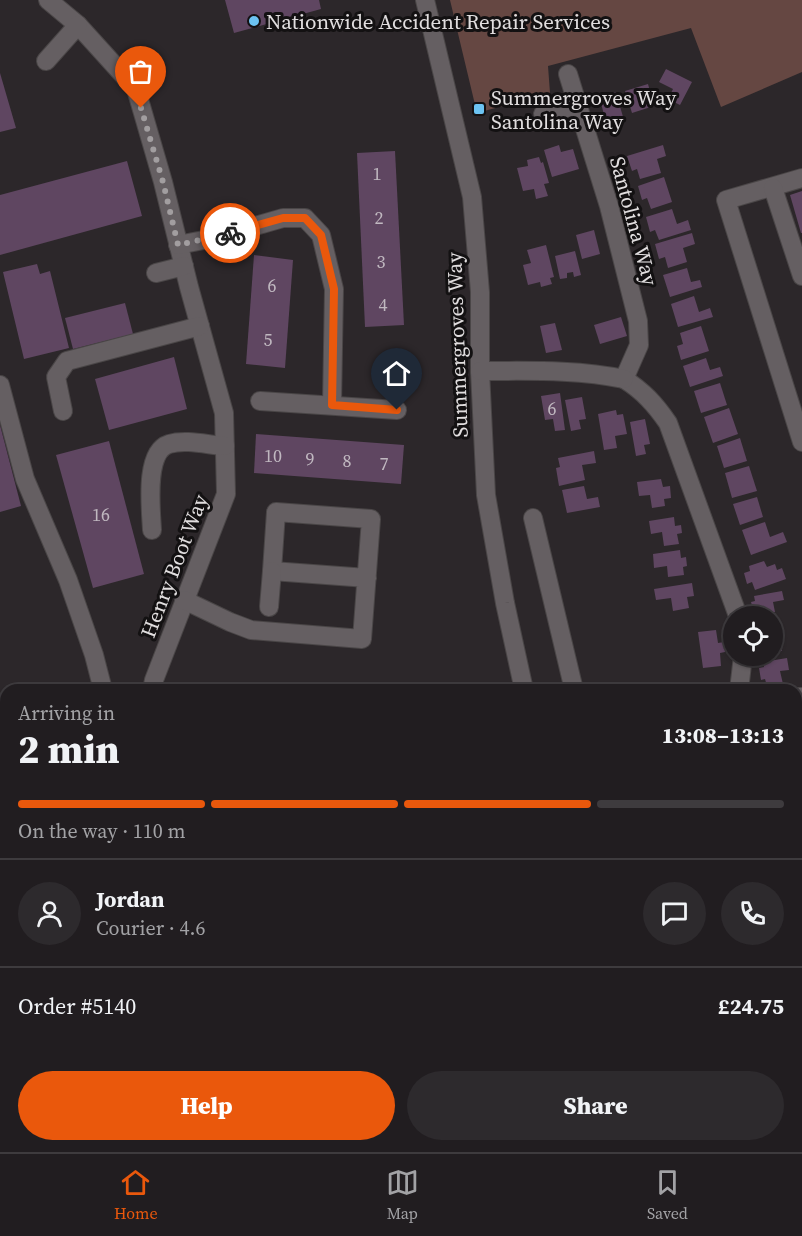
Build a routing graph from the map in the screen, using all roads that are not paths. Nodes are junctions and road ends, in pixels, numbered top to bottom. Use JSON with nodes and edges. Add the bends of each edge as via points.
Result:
{"nodes":[{"id":1,"x":48,"y":0,"type":"edge"},
{"id":2,"x":425,"y":0,"type":"edge"},
{"id":3,"x":78,"y":25,"type":"junction"},
{"id":4,"x":46,"y":61,"type":"dead end"},
{"id":5,"x":568,"y":74,"type":"dead end"},
{"id":6,"x":578,"y":105,"type":"junction"},
{"id":7,"x":543,"y":114,"type":"dead end"},
{"id":8,"x":802,"y":178,"type":"edge"},
{"id":9,"x":773,"y":188,"type":"junction"},
{"id":10,"x":178,"y":245,"type":"junction"},
{"id":11,"x":184,"y":266,"type":"junction"},
{"id":12,"x":156,"y":273,"type":"dead end"},
{"id":13,"x":802,"y":276,"type":"edge"},
{"id":14,"x":200,"y":326,"type":"junction"},
{"id":15,"x":480,"y":371,"type":"junction"},
{"id":16,"x":624,"y":379,"type":"junction"},
{"id":17,"x":0,"y":385,"type":"edge"},
{"id":18,"x":260,"y":401,"type":"dead end"},
{"id":19,"x":332,"y":405,"type":"junction"},
{"id":20,"x":397,"y":410,"type":"dead end"},
{"id":21,"x":63,"y":411,"type":"dead end"},
{"id":22,"x":802,"y":441,"type":"edge"},
{"id":23,"x":225,"y":446,"type":"junction"},
{"id":24,"x":534,"y":518,"type":"dead end"},
{"id":25,"x":152,"y":530,"type":"dead end"},
{"id":26,"x":272,"y":571,"type":"junction"},
{"id":27,"x":367,"y":578,"type":"junction"},
{"id":28,"x":184,"y":600,"type":"junction"},
{"id":29,"x":734,"y":606,"type":"edge"},
{"id":30,"x":269,"y":607,"type":"dead end"},
{"id":31,"x":742,"y":666,"type":"edge"},
{"id":32,"x":102,"y":684,"type":"edge"},
{"id":33,"x":153,"y":684,"type":"edge"},
{"id":34,"x":523,"y":684,"type":"edge"},
{"id":35,"x":573,"y":684,"type":"edge"},
{"id":36,"x":740,"y":684,"type":"edge"}],
"edges":[{"from":1,"to":3,"type":"street","name":"Henry Boot Way"},
{"from":2,"to":15,"type":"street","name":"Summergroves Way","via":[[472,197],[480,292]]},
{"from":3,"to":4,"type":"street"},
{"from":3,"to":10,"type":"street","name":"Henry Boot Way","via":[[135,89]]},
{"from":5,"to":6,"type":"street","name":"Santolina Way"},
{"from":6,"to":7,"type":"street"},
{"from":6,"to":16,"type":"street","name":"Santolina Way","via":[[638,321],[639,345]]},
{"from":8,"to":9,"type":"street"},
{"from":9,"to":13,"type":"street"},
{"from":9,"to":22,"type":"street","via":[[726,200]]},
{"from":10,"to":11,"type":"street","name":"Henry Boot Way"},
{"from":10,"to":19,"type":"street","via":[[283,218],[305,218],[321,235],[334,289]]},
{"from":11,"to":12,"type":"street"},
{"from":11,"to":14,"type":"street","name":"Henry Boot Way"},
{"from":14,"to":21,"type":"street","via":[[67,361],[56,377]]},
{"from":14,"to":23,"type":"street","name":"Henry Boot Way","via":[[224,413]]},
{"from":15,"to":16,"type":"street"},
{"from":15,"to":34,"type":"street","name":"Summergroves Way","via":[[486,495]]},
{"from":16,"to":29,"type":"street","via":[[657,406],[668,423]]},
{"from":17,"to":32,"type":"street","via":[[26,479],[68,580]]},
{"from":18,"to":19,"type":"street"},
{"from":19,"to":20,"type":"street"},
{"from":23,"to":25,"type":"street","via":[[182,442],[158,450],[153,460]]},
{"from":23,"to":28,"type":"street","name":"Henry Boot Way","via":[[226,494]]},
{"from":24,"to":35,"type":"street"},
{"from":26,"to":27,"type":"street"},
{"from":26,"to":27,"type":"street","via":[[276,512],[371,519]]},
{"from":26,"to":30,"type":"street"},
{"from":27,"to":28,"type":"street","via":[[362,639],[251,630]]},
{"from":28,"to":33,"type":"street","name":"Henry Boot Way"},
{"from":31,"to":36,"type":"street"}]}
